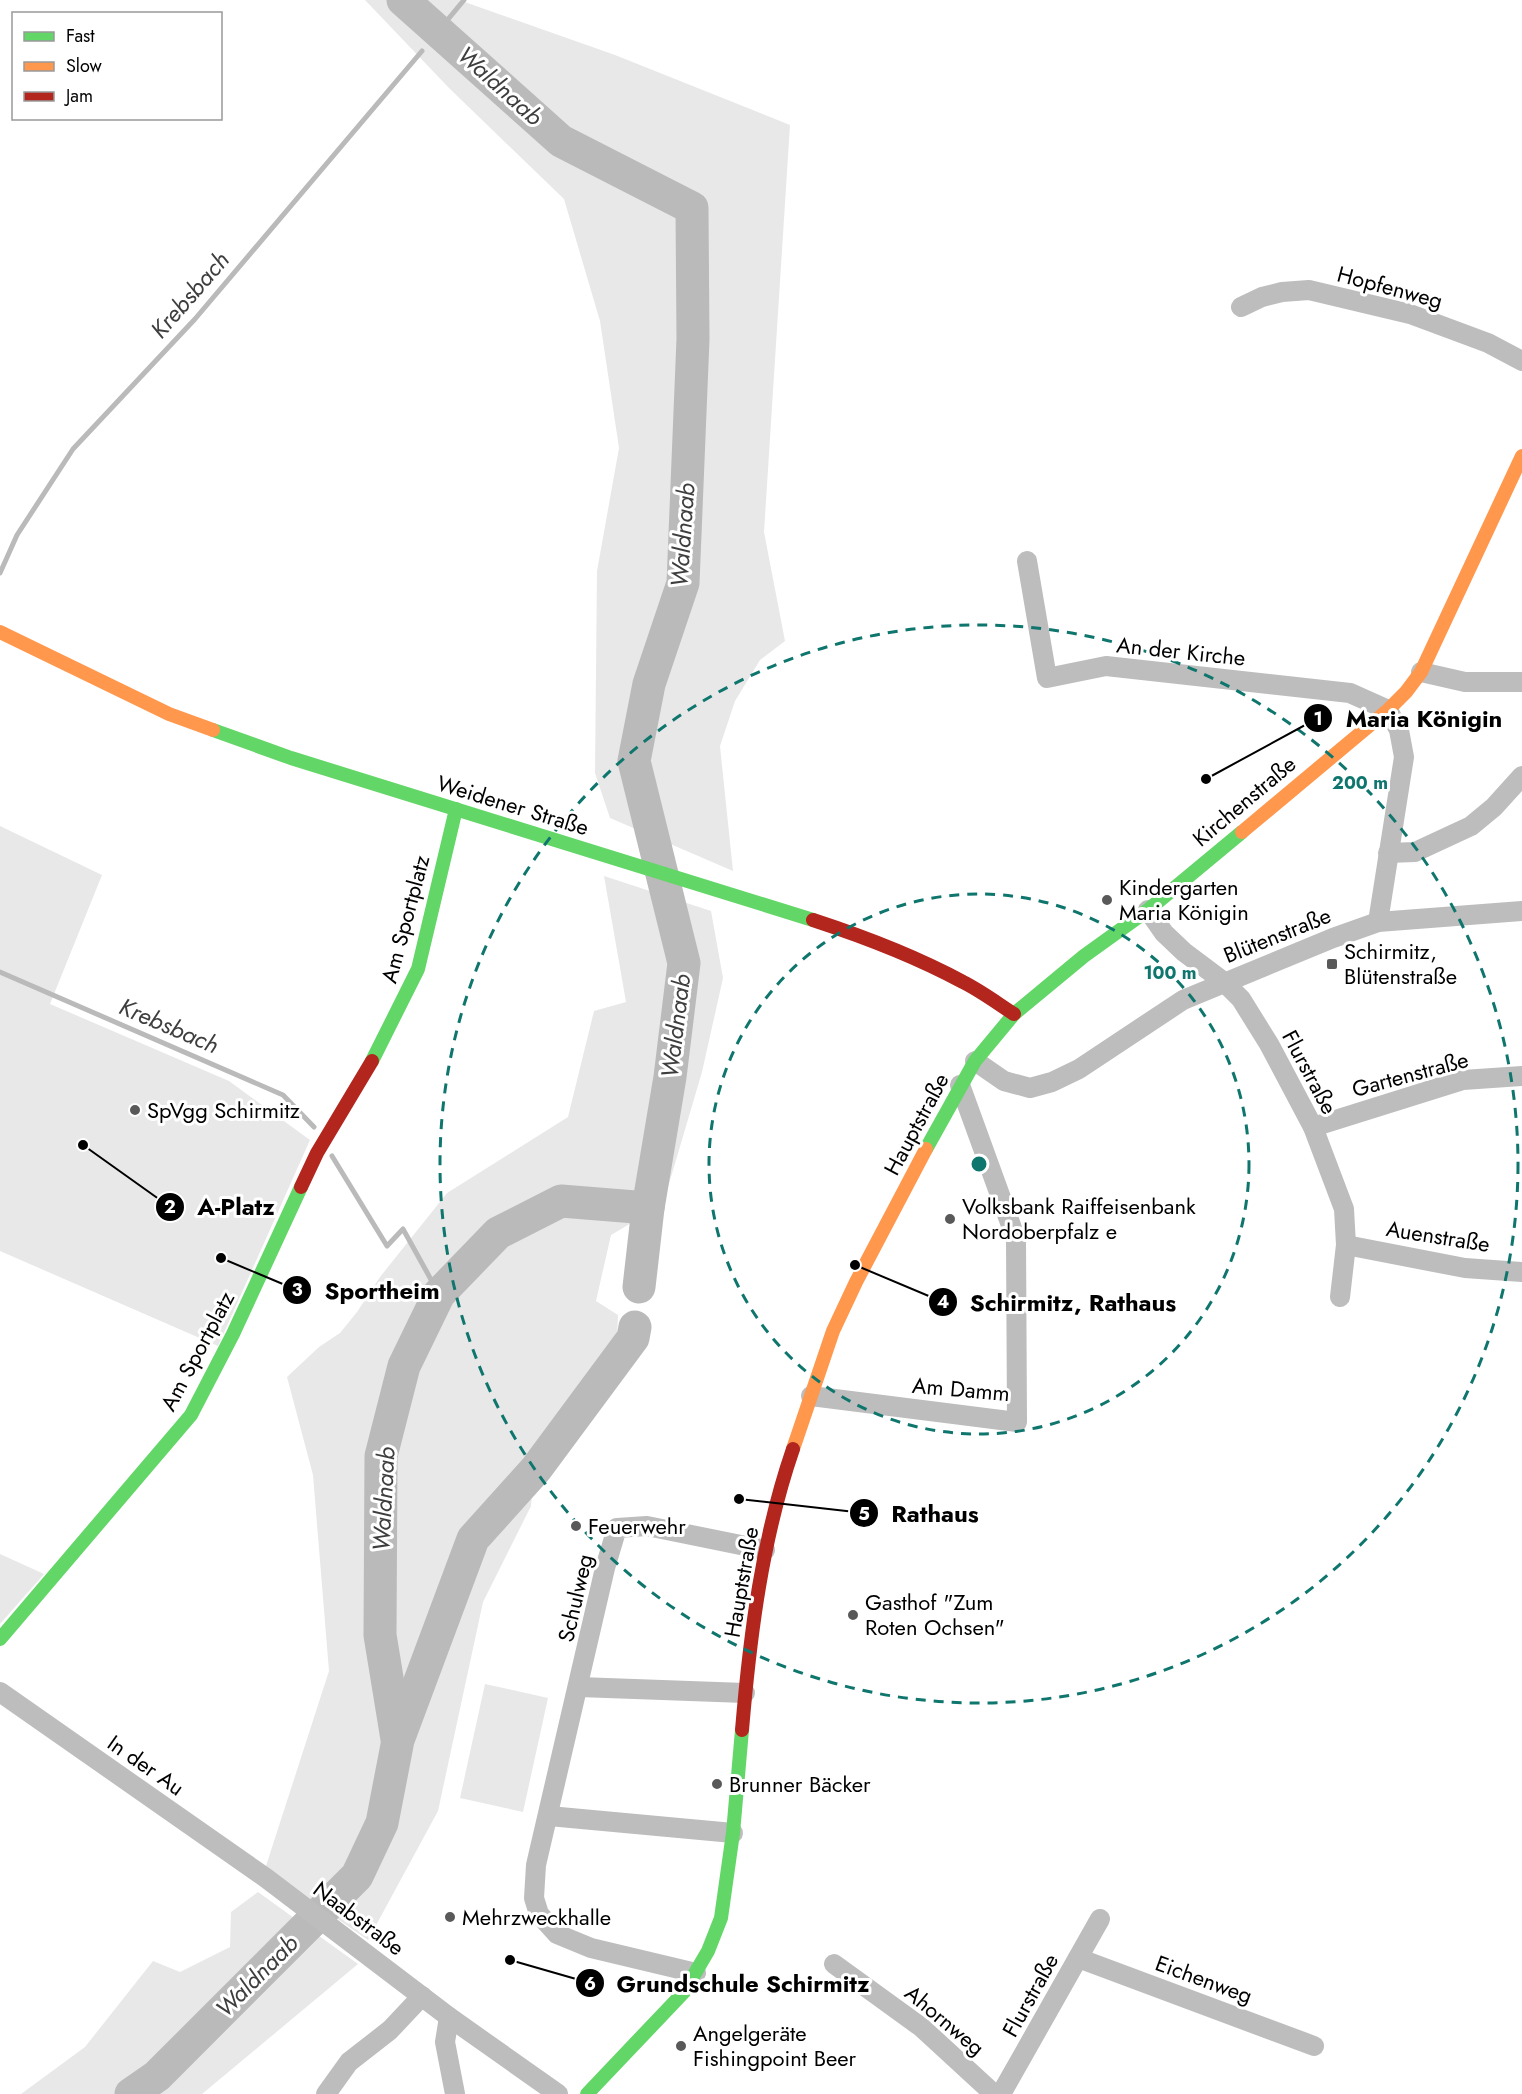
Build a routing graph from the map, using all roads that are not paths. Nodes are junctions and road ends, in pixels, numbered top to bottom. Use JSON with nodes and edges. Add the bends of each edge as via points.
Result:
{"nodes":[{"id":1,"x":1241,"y":307,"type":"dead end"},
{"id":2,"x":1522,"y":361,"type":"edge"},
{"id":3,"x":1522,"y":456,"type":"edge"},
{"id":4,"x":1027,"y":561,"type":"dead end"},
{"id":5,"x":0,"y":632,"type":"edge"},
{"id":6,"x":1421,"y":672,"type":"junction"},
{"id":7,"x":1522,"y":682,"type":"edge"},
{"id":8,"x":1388,"y":710,"type":"junction"},
{"id":9,"x":1522,"y":776,"type":"edge"},
{"id":10,"x":456,"y":809,"type":"junction"},
{"id":11,"x":1388,"y":853,"type":"junction"},
{"id":12,"x":1148,"y":910,"type":"junction"},
{"id":13,"x":1522,"y":911,"type":"edge"},
{"id":14,"x":1378,"y":922,"type":"junction"},
{"id":15,"x":1224,"y":982,"type":"junction"},
{"id":16,"x":1014,"y":1014,"type":"junction"},
{"id":17,"x":975,"y":1061,"type":"junction"},
{"id":18,"x":1522,"y":1076,"type":"edge"},
{"id":19,"x":960,"y":1085,"type":"junction"},
{"id":20,"x":1313,"y":1127,"type":"junction"},
{"id":21,"x":1346,"y":1245,"type":"junction"},
{"id":22,"x":1522,"y":1272,"type":"edge"},
{"id":23,"x":1341,"y":1297,"type":"dead end"},
{"id":24,"x":812,"y":1396,"type":"junction"},
{"id":25,"x":765,"y":1550,"type":"junction"},
{"id":26,"x":0,"y":1639,"type":"edge"},
{"id":27,"x":579,"y":1687,"type":"junction"},
{"id":28,"x":0,"y":1692,"type":"edge"},
{"id":29,"x":745,"y":1693,"type":"junction"},
{"id":30,"x":549,"y":1816,"type":"junction"},
{"id":31,"x":733,"y":1833,"type":"junction"},
{"id":32,"x":266,"y":1878,"type":"joint"},
{"id":33,"x":1100,"y":1919,"type":"dead end"},
{"id":34,"x":1078,"y":1958,"type":"junction"},
{"id":35,"x":834,"y":1964,"type":"dead end"},
{"id":36,"x":696,"y":1972,"type":"junction"},
{"id":37,"x":422,"y":1996,"type":"junction"},
{"id":38,"x":449,"y":2017,"type":"junction"},
{"id":39,"x":1314,"y":2046,"type":"dead end"},
{"id":40,"x":326,"y":2094,"type":"edge"},
{"id":41,"x":455,"y":2094,"type":"edge"},
{"id":42,"x":558,"y":2094,"type":"edge"},
{"id":43,"x":587,"y":2094,"type":"edge"},
{"id":44,"x":994,"y":2094,"type":"edge"},
{"id":45,"x":1001,"y":2094,"type":"edge"}],
"edges":[{"from":1,"to":2,"type":"street","name":"Hopfenweg","via":[[1282,292],[1309,290],[1410,314]]},
{"from":3,"to":6,"type":"street","name":"Kirchenstraße"},
{"from":4,"to":8,"type":"street","name":"An der Kirche","via":[[1047,678],[1106,666],[1350,693]]},
{"from":5,"to":10,"type":"street","name":"Weidener Straße","via":[[169,714],[291,758]]},
{"from":6,"to":7,"type":"street","via":[[1465,682]]},
{"from":6,"to":8,"type":"street","name":"Kirchenstraße"},
{"from":8,"to":11,"type":"street","via":[[1400,730],[1404,757]]},
{"from":8,"to":12,"type":"street","name":"Kirchenstraße"},
{"from":9,"to":11,"type":"street","via":[[1471,826],[1415,852]]},
{"from":10,"to":16,"type":"street","name":"Weidener Straße","via":[[865,937],[977,989]]},
{"from":10,"to":26,"type":"street","name":"Am Sportplatz","via":[[411,987],[369,1068],[317,1154],[191,1414]]},
{"from":11,"to":14,"type":"street"},
{"from":12,"to":15,"type":"street","name":"Flurstraße","via":[[1184,952]]},
{"from":12,"to":16,"type":"street","name":"Kirchenstraße"},
{"from":13,"to":14,"type":"street","name":"Blütenstraße"},
{"from":14,"to":15,"type":"street","name":"Blütenstraße"},
{"from":15,"to":17,"type":"street","name":"Blütenstraße","via":[[1183,1000],[1079,1069],[1052,1082],[1030,1088],[1004,1081]]},
{"from":15,"to":20,"type":"street","name":"Flurstraße","via":[[1241,999],[1269,1044]]},
{"from":16,"to":17,"type":"street","name":"Hauptstraße"},
{"from":17,"to":19,"type":"street","name":"Hauptstraße"},
{"from":18,"to":20,"type":"street","name":"Gartenstraße","via":[[1463,1080]]},
{"from":19,"to":24,"type":"street","name":"Hauptstraße","via":[[855,1282],[833,1331]]},
{"from":19,"to":24,"type":"street","name":"Am Damm","via":[[1016,1239],[1017,1422]]},
{"from":20,"to":21,"type":"street","name":"Flurstraße","via":[[1344,1209]]},
{"from":21,"to":22,"type":"street","name":"Auenstraße","via":[[1465,1268]]},
{"from":21,"to":23,"type":"street","name":"Flurstraße"},
{"from":24,"to":25,"type":"street","name":"Hauptstraße","via":[[787,1467]]},
{"from":25,"to":27,"type":"street","name":"Schulweg","via":[[647,1526],[617,1528]]},
{"from":25,"to":29,"type":"street","name":"Hauptstraße"},
{"from":27,"to":29,"type":"street"},
{"from":27,"to":30,"type":"street","name":"Schulweg"},
{"from":28,"to":32,"type":"street","name":"In der Au"},
{"from":29,"to":31,"type":"street","name":"Hauptstraße"},
{"from":30,"to":31,"type":"street"},
{"from":30,"to":36,"type":"street","name":"Schulweg","via":[[536,1865],[534,1898],[539,1914],[557,1934],[591,1948]]},
{"from":31,"to":36,"type":"street","name":"Hauptstraße","via":[[721,1918]]},
{"from":32,"to":37,"type":"street","name":"Naabstraße"},
{"from":33,"to":34,"type":"street","name":"Flurstraße"},
{"from":34,"to":39,"type":"street","name":"Eichenweg"},
{"from":34,"to":45,"type":"street","name":"Flurstraße"},
{"from":35,"to":44,"type":"street","name":"Ahornweg","via":[[921,2026]]},
{"from":36,"to":43,"type":"street","name":"Hauptstraße","via":[[684,1992]]},
{"from":37,"to":38,"type":"street","name":"Naabstraße"},
{"from":37,"to":40,"type":"street","via":[[390,2030],[349,2062]]},
{"from":38,"to":41,"type":"street","via":[[445,2042]]},
{"from":38,"to":42,"type":"street","name":"Naabstraße"}]}
